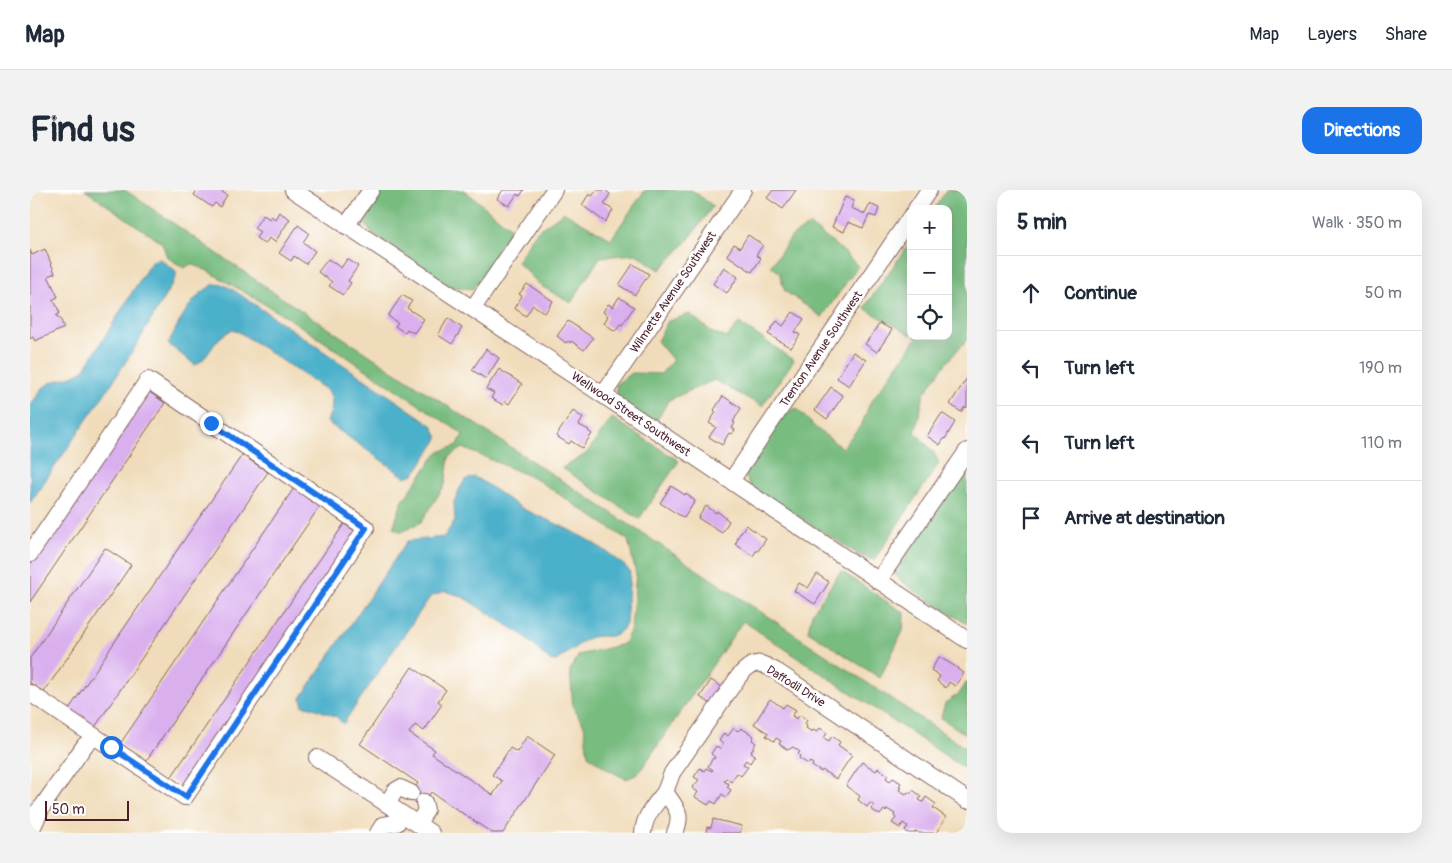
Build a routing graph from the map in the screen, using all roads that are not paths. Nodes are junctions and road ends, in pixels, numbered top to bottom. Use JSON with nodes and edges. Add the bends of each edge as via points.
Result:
{"nodes":[{"id":1,"x":293,"y":190,"type":"edge"},
{"id":2,"x":371,"y":190,"type":"edge"},
{"id":3,"x":554,"y":190,"type":"edge"},
{"id":4,"x":742,"y":190,"type":"edge"},
{"id":5,"x":929,"y":190,"type":"edge"},
{"id":6,"x":919,"y":205,"type":"edge"},
{"id":7,"x":907,"y":222,"type":"edge"},
{"id":8,"x":346,"y":226,"type":"junction"},
{"id":9,"x":473,"y":308,"type":"junction"},
{"id":10,"x":604,"y":395,"type":"junction"},
{"id":11,"x":967,"y":451,"type":"edge"},
{"id":12,"x":731,"y":482,"type":"junction"},
{"id":13,"x":30,"y":554,"type":"edge"},
{"id":14,"x":878,"y":581,"type":"junction"},
{"id":15,"x":967,"y":640,"type":"edge"},
{"id":16,"x":30,"y":693,"type":"edge"},
{"id":17,"x":95,"y":737,"type":"junction"},
{"id":18,"x":317,"y":758,"type":"dead end"},
{"id":19,"x":665,"y":792,"type":"junction"},
{"id":20,"x":967,"y":800,"type":"edge"},
{"id":21,"x":387,"y":804,"type":"junction"},
{"id":22,"x":42,"y":807,"type":"junction"},
{"id":23,"x":30,"y":819,"type":"edge"},
{"id":24,"x":400,"y":824,"type":"edge"},
{"id":25,"x":425,"y":829,"type":"edge"},
{"id":26,"x":30,"y":833,"type":"edge"},
{"id":27,"x":378,"y":833,"type":"edge"},
{"id":28,"x":643,"y":833,"type":"edge"},
{"id":29,"x":675,"y":833,"type":"edge"}],
"edges":[{"from":1,"to":8,"type":"street","name":"Wellwood Street Southwest"},
{"from":2,"to":8,"type":"street"},
{"from":3,"to":9,"type":"street"},
{"from":4,"to":10,"type":"street","name":"Wilmette Avenue Southwest"},
{"from":5,"to":6,"type":"street"},
{"from":7,"to":12,"type":"street","name":"Trenton Avenue Southwest"},
{"from":8,"to":9,"type":"street","name":"Wellwood Street Southwest"},
{"from":9,"to":10,"type":"street","name":"Wellwood Street Southwest"},
{"from":10,"to":12,"type":"street","name":"Wellwood Street Southwest"},
{"from":11,"to":14,"type":"street"},
{"from":12,"to":14,"type":"street","name":"Wellwood Street Southwest"},
{"from":13,"to":17,"type":"street","via":[[148,380],[366,528],[186,797]]},
{"from":14,"to":15,"type":"street","name":"Wellwood Street Southwest"},
{"from":16,"to":17,"type":"street"},
{"from":17,"to":22,"type":"street","via":[[85,745]]},
{"from":18,"to":21,"type":"street"},
{"from":19,"to":20,"type":"street","name":"Daffodil Drive","via":[[672,774],[734,684],[747,667],[755,663],[779,673]]},
{"from":19,"to":28,"type":"street","name":"Daffodil Drive","via":[[647,815]]},
{"from":19,"to":29,"type":"street","via":[[679,814]]},
{"from":21,"to":24,"type":"street"},
{"from":21,"to":25,"type":"street","via":[[400,788],[418,798],[426,810]]},
{"from":22,"to":23,"type":"street"},
{"from":22,"to":26,"type":"street"},
{"from":24,"to":25,"type":"street"},
{"from":24,"to":27,"type":"street","via":[[383,825]]}]}
